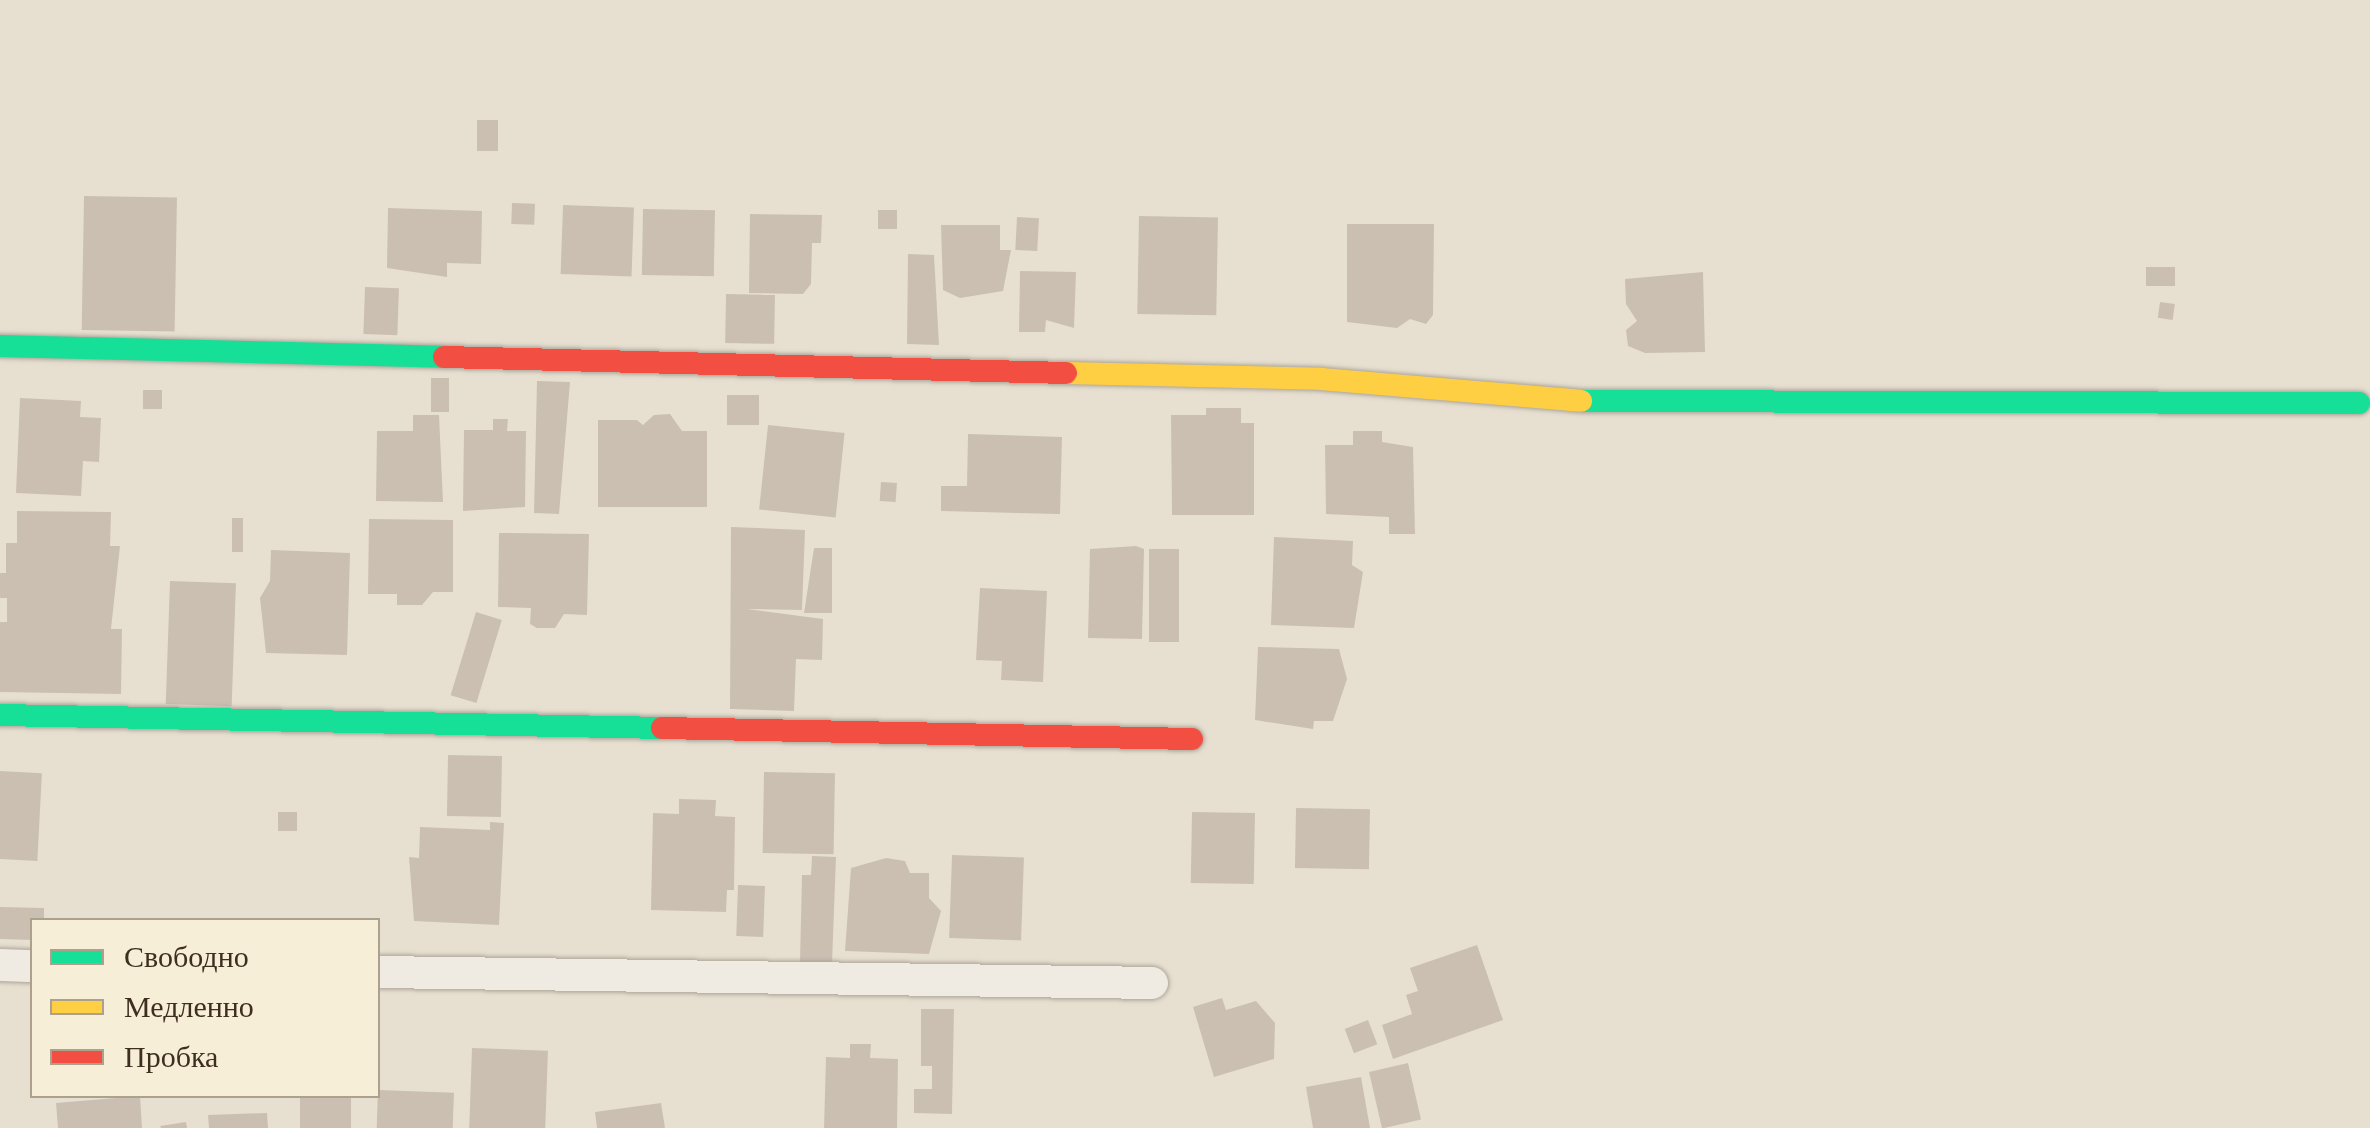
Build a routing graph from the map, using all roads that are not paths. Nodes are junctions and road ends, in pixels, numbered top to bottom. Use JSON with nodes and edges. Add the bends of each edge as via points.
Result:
{"nodes":[{"id":1,"x":0,"y":346,"type":"edge"},
{"id":2,"x":2359,"y":403,"type":"dead end"},
{"id":3,"x":0,"y":716,"type":"edge"},
{"id":4,"x":1192,"y":739,"type":"dead end"},
{"id":5,"x":0,"y":965,"type":"edge"},
{"id":6,"x":30,"y":966,"type":"edge"},
{"id":7,"x":380,"y":972,"type":"edge"},
{"id":8,"x":1152,"y":983,"type":"dead end"}],
"edges":[{"from":1,"to":2,"type":"street","via":[[1322,379],[1600,403]]},
{"from":3,"to":4,"type":"street"},
{"from":5,"to":6,"type":"street"},
{"from":7,"to":8,"type":"street"}]}
